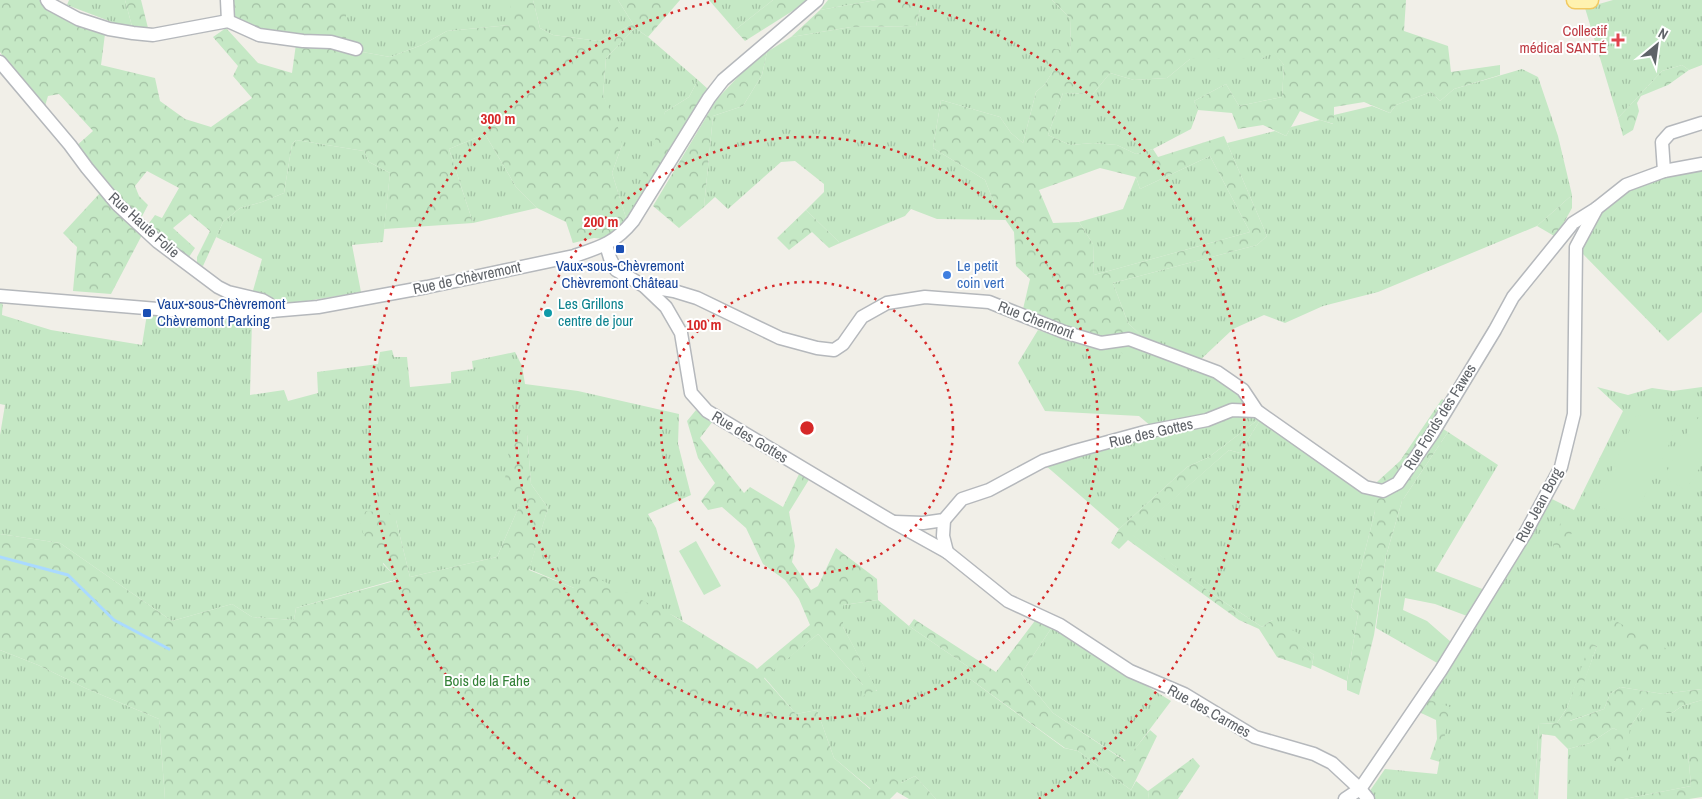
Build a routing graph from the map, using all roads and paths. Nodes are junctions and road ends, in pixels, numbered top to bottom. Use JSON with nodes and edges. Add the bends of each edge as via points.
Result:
{"nodes":[{"id":1,"x":47,"y":0,"type":"edge"},
{"id":2,"x":227,"y":0,"type":"edge"},
{"id":3,"x":817,"y":0,"type":"edge"},
{"id":4,"x":1575,"y":0,"type":"edge"},
{"id":5,"x":1590,"y":0,"type":"edge"},
{"id":6,"x":228,"y":21,"type":"junction"},
{"id":7,"x":356,"y":49,"type":"dead end"},
{"id":8,"x":0,"y":62,"type":"edge"},
{"id":9,"x":1702,"y":123,"type":"edge"},
{"id":10,"x":1702,"y":164,"type":"edge"},
{"id":11,"x":1664,"y":170,"type":"junction"},
{"id":12,"x":1597,"y":208,"type":"junction"},
{"id":13,"x":1559,"y":237,"type":"junction"},
{"id":14,"x":606,"y":245,"type":"junction"},
{"id":15,"x":1576,"y":247,"type":"junction"},
{"id":16,"x":644,"y":286,"type":"junction"},
{"id":17,"x":0,"y":296,"type":"edge"},
{"id":18,"x":273,"y":311,"type":"junction"},
{"id":19,"x":1256,"y":412,"type":"junction"},
{"id":20,"x":944,"y":520,"type":"junction"},
{"id":21,"x":893,"y":522,"type":"junction"},
{"id":22,"x":947,"y":552,"type":"junction"},
{"id":23,"x":1060,"y":625,"type":"joint"},
{"id":24,"x":1364,"y":794,"type":"edge"},
{"id":25,"x":1345,"y":799,"type":"edge"}],
"edges":[{"from":1,"to":6,"type":"street","via":[[78,18],[133,33],[153,35]]},
{"from":2,"to":6,"type":"street"},
{"from":3,"to":14,"type":"street","name":"Rue de Chèvremont","via":[[722,80],[633,221],[623,234]]},
{"from":4,"to":5,"type":"main road"},
{"from":6,"to":7,"type":"street","via":[[259,35],[331,42]]},
{"from":8,"to":18,"type":"street","name":"Rue Haute Folie","via":[[117,204],[158,242],[218,287],[262,300]]},
{"from":9,"to":11,"type":"street","via":[[1670,133],[1662,142]]},
{"from":10,"to":11,"type":"street","name":"Rue Jean Borg"},
{"from":11,"to":12,"type":"street","name":"Rue Jean Borg","via":[[1626,185]]},
{"from":12,"to":13,"type":"street","name":"Rue Fonds des Fawes","via":[[1572,222]]},
{"from":12,"to":15,"type":"street","name":"Rue Jean Borg"},
{"from":13,"to":15,"type":"street"},
{"from":13,"to":19,"type":"street","name":"Rue Fonds des Fawes","via":[[1513,297],[1432,434],[1398,483],[1383,491],[1365,487]]},
{"from":14,"to":16,"type":"street","name":"Rue des Gottes","via":[[616,270]]},
{"from":14,"to":18,"type":"street","name":"Rue de Chèvremont","via":[[574,256],[427,288]]},
{"from":15,"to":24,"type":"street","name":"Rue Jean Borg","via":[[1574,414],[1561,467],[1526,532]]},
{"from":16,"to":19,"type":"street","name":"Rue Chermont","via":[[697,298],[780,338],[834,350],[843,344],[862,317],[887,302],[925,297],[989,302],[1064,332],[1101,343],[1129,339],[1217,372],[1243,390]]},
{"from":16,"to":21,"type":"street","name":"Rue des Gottes","via":[[666,307],[681,333],[691,393],[707,411]]},
{"from":17,"to":18,"type":"street","name":"Rue de Chèvremont","via":[[182,311]]},
{"from":19,"to":20,"type":"street","name":"Rue des Gottes","via":[[1232,410],[1207,420],[1145,432],[1043,461],[989,490],[962,499]]},
{"from":20,"to":21,"type":"street","name":"Rue des Gottes"},
{"from":20,"to":22,"type":"street"},
{"from":21,"to":22,"type":"street","name":"Rue des Gottes"},
{"from":22,"to":23,"type":"street","name":"Rue des Gottes","via":[[1008,601]]},
{"from":23,"to":24,"type":"street","name":"Rue des Carmes","via":[[1130,671],[1184,694],[1255,737],[1314,754],[1332,763]]},
{"from":24,"to":25,"type":"street"}]}
